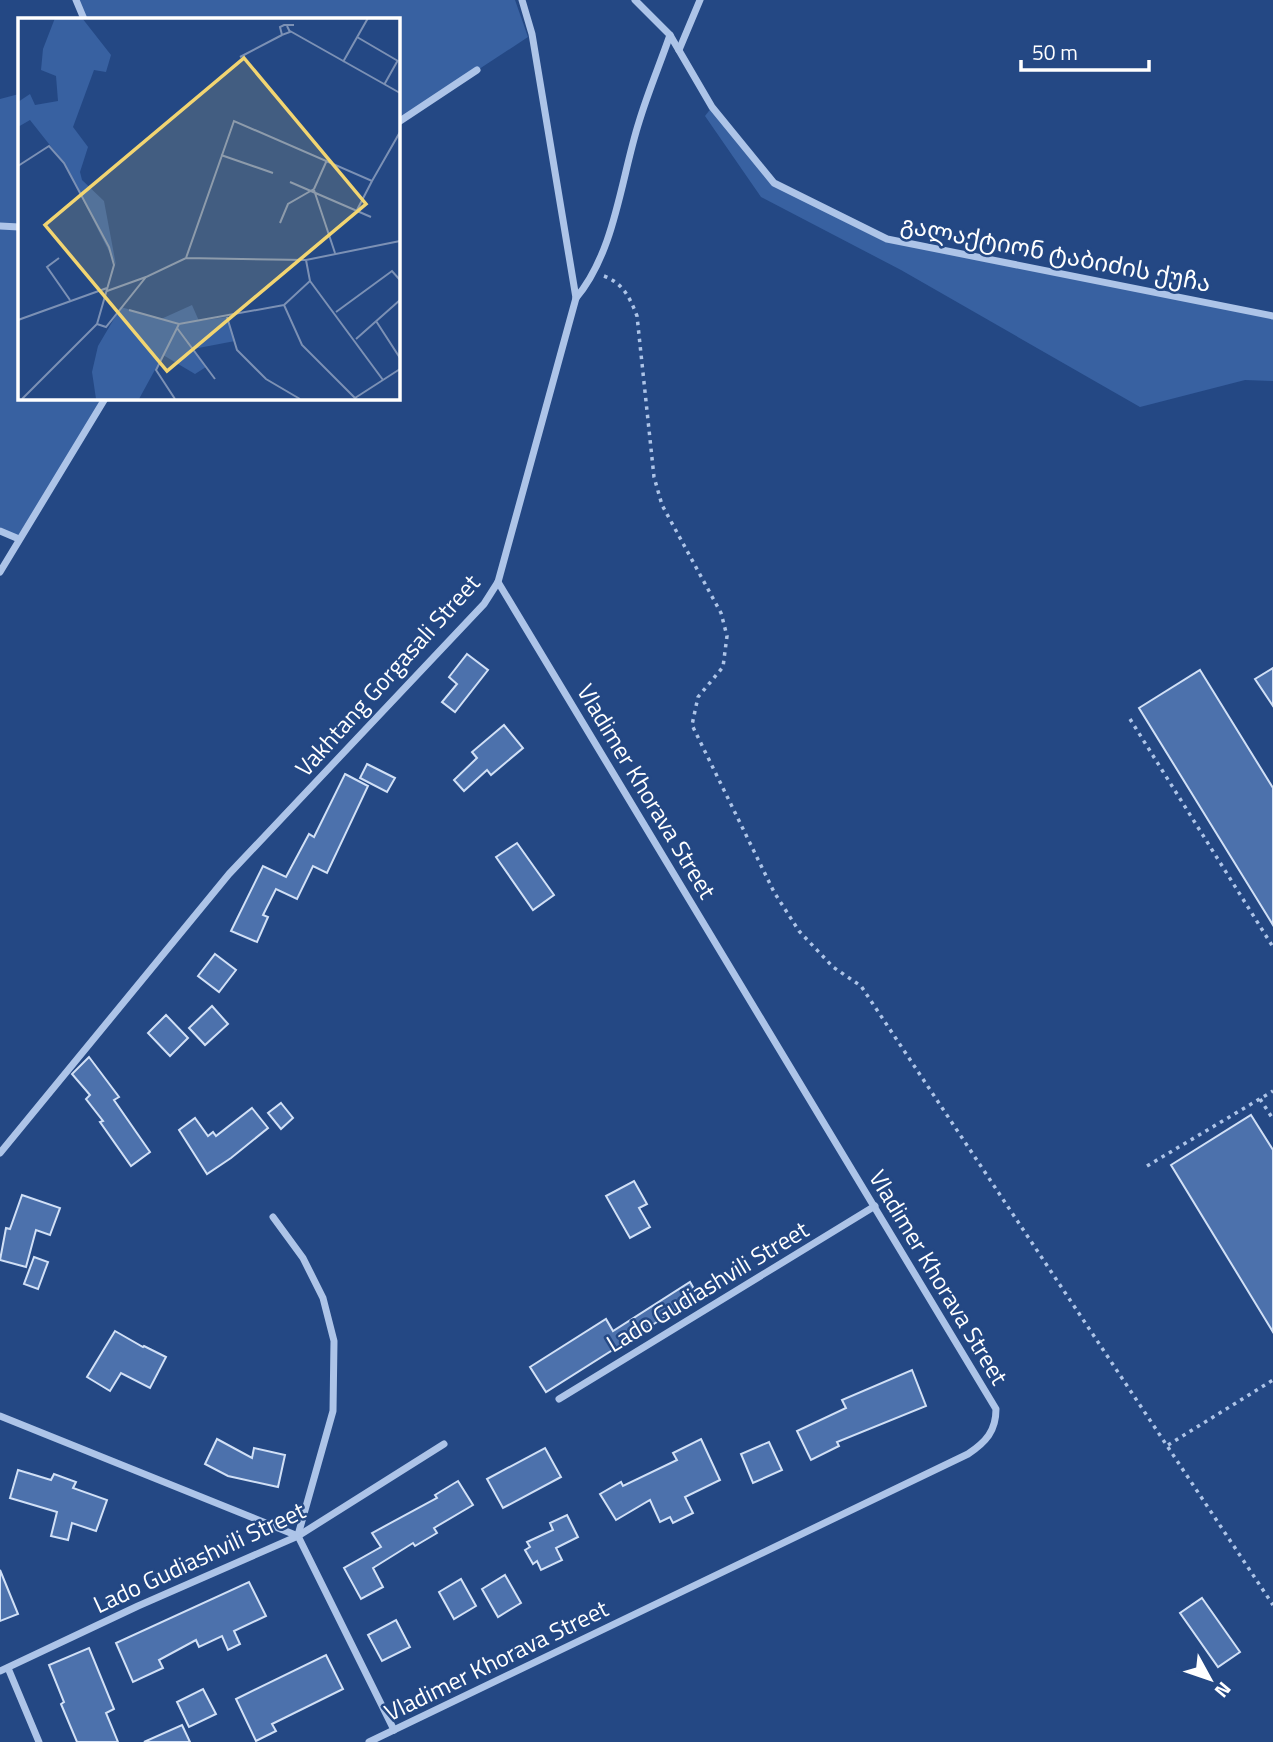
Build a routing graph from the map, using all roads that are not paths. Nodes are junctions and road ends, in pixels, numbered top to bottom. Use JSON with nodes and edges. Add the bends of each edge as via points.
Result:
{"nodes":[{"id":1,"x":76,"y":0,"type":"edge"},
{"id":2,"x":522,"y":0,"type":"edge"},
{"id":3,"x":635,"y":0,"type":"edge"},
{"id":4,"x":700,"y":0,"type":"edge"},
{"id":5,"x":84,"y":18,"type":"edge"},
{"id":6,"x":670,"y":35,"type":"junction"},
{"id":7,"x":679,"y":50,"type":"junction"},
{"id":8,"x":477,"y":71,"type":"dead end"},
{"id":9,"x":399,"y":122,"type":"edge"},
{"id":10,"x":0,"y":226,"type":"edge"},
{"id":11,"x":18,"y":227,"type":"edge"},
{"id":12,"x":576,"y":298,"type":"junction"},
{"id":13,"x":1273,"y":316,"type":"edge"},
{"id":14,"x":105,"y":399,"type":"edge"},
{"id":15,"x":0,"y":531,"type":"edge"},
{"id":16,"x":19,"y":539,"type":"junction"},
{"id":17,"x":0,"y":572,"type":"edge"},
{"id":18,"x":498,"y":582,"type":"junction"},
{"id":19,"x":0,"y":1153,"type":"edge"},
{"id":20,"x":875,"y":1206,"type":"junction"},
{"id":21,"x":273,"y":1217,"type":"dead end"},
{"id":22,"x":559,"y":1399,"type":"dead end"},
{"id":23,"x":0,"y":1416,"type":"edge"},
{"id":24,"x":444,"y":1444,"type":"dead end"},
{"id":25,"x":298,"y":1536,"type":"junction"},
{"id":26,"x":8,"y":1668,"type":"junction"},
{"id":27,"x":0,"y":1671,"type":"edge"},
{"id":28,"x":394,"y":1730,"type":"junction"},
{"id":29,"x":39,"y":1742,"type":"edge"},
{"id":30,"x":369,"y":1742,"type":"edge"}],
"edges":[{"from":1,"to":5,"type":"street"},
{"from":2,"to":12,"type":"street","name":"Vakhtang Gorgasali Street","via":[[532,34]]},
{"from":3,"to":6,"type":"street","name":"გალაქტიონ ტაბიძის ქუჩა"},
{"from":4,"to":7,"type":"street"},
{"from":6,"to":7,"type":"street","name":"გალაქტიონ ტაბიძის ქუჩა"},
{"from":6,"to":12,"type":"street","via":[[594,273]]},
{"from":7,"to":13,"type":"street","name":"გალაქტიონ ტაბიძის ქუჩა","via":[[712,107],[774,183],[887,239]]},
{"from":8,"to":9,"type":"street"},
{"from":10,"to":11,"type":"street"},
{"from":12,"to":18,"type":"street","name":"Vakhtang Gorgasali Street"},
{"from":14,"to":16,"type":"street"},
{"from":15,"to":16,"type":"street"},
{"from":16,"to":17,"type":"street"},
{"from":18,"to":19,"type":"street","name":"Vakhtang Gorgasali Street","via":[[484,604],[229,874]]},
{"from":18,"to":20,"type":"street","name":"Vladimer Khorava Street"},
{"from":20,"to":22,"type":"street","name":"Lado Gudiashvili Street"},
{"from":20,"to":28,"type":"street","name":"Vladimer Khorava Street","via":[[996,1409],[988,1439],[968,1454]]},
{"from":21,"to":25,"type":"street","via":[[303,1258],[323,1298],[334,1341],[332,1411]]},
{"from":23,"to":25,"type":"street"},
{"from":24,"to":25,"type":"street","name":"Lado Gudiashvili Street"},
{"from":25,"to":26,"type":"street","name":"Lado Gudiashvili Street"},
{"from":25,"to":28,"type":"street"},
{"from":26,"to":27,"type":"street","name":"Lado Gudiashvili Street"},
{"from":26,"to":29,"type":"street"},
{"from":28,"to":30,"type":"street","name":"Vladimer Khorava Street"}]}
